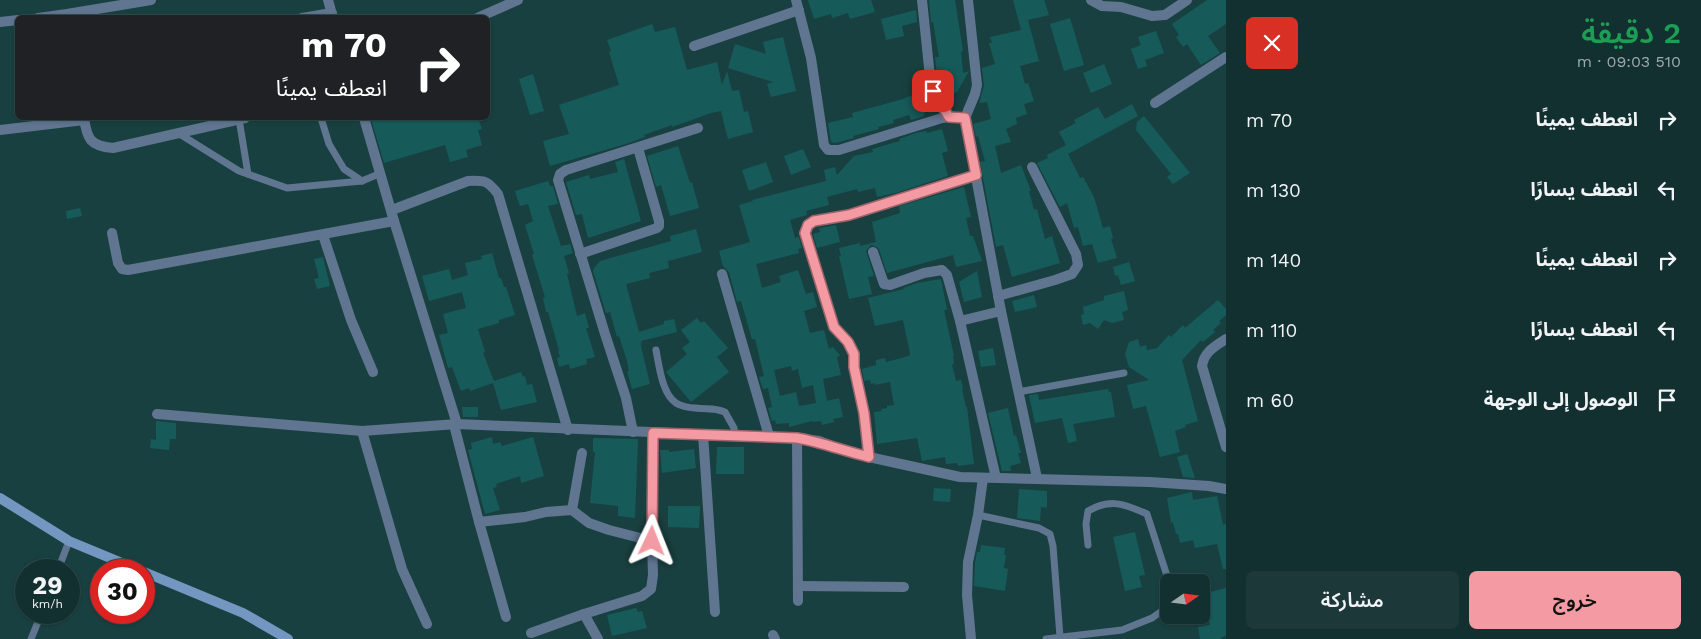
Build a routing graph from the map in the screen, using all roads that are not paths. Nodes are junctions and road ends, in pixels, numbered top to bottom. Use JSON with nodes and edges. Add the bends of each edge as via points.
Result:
{"nodes":[{"id":1,"x":151,"y":0,"type":"edge"},
{"id":2,"x":328,"y":0,"type":"edge"},
{"id":3,"x":518,"y":0,"type":"edge"},
{"id":4,"x":922,"y":0,"type":"edge"},
{"id":5,"x":968,"y":0,"type":"edge"},
{"id":6,"x":1091,"y":0,"type":"edge"},
{"id":7,"x":1187,"y":0,"type":"edge"},
{"id":8,"x":797,"y":5,"type":"edge"},
{"id":9,"x":72,"y":15,"type":"edge"},
{"id":10,"x":333,"y":15,"type":"edge"},
{"id":11,"x":483,"y":15,"type":"edge"},
{"id":12,"x":15,"y":20,"type":"edge"},
{"id":13,"x":0,"y":22,"type":"edge"},
{"id":14,"x":694,"y":46,"type":"dead end"},
{"id":15,"x":1226,"y":57,"type":"edge"},
{"id":16,"x":1155,"y":103,"type":"dead end"},
{"id":17,"x":949,"y":117,"type":"junction"},
{"id":18,"x":965,"y":118,"type":"junction"},
{"id":19,"x":70,"y":120,"type":"edge"},
{"id":20,"x":84,"y":120,"type":"edge"},
{"id":21,"x":233,"y":120,"type":"edge"},
{"id":22,"x":242,"y":120,"type":"edge"},
{"id":23,"x":322,"y":120,"type":"edge"},
{"id":24,"x":365,"y":120,"type":"edge"},
{"id":25,"x":698,"y":128,"type":"dead end"},
{"id":26,"x":0,"y":130,"type":"edge"},
{"id":27,"x":178,"y":133,"type":"junction"},
{"id":28,"x":638,"y":148,"type":"junction"},
{"id":29,"x":1032,"y":167,"type":"dead end"},
{"id":30,"x":381,"y":173,"type":"junction"},
{"id":31,"x":248,"y":174,"type":"junction"},
{"id":32,"x":976,"y":175,"type":"junction"},
{"id":33,"x":362,"y":182,"type":"junction"},
{"id":34,"x":392,"y":210,"type":"junction"},
{"id":35,"x":394,"y":221,"type":"junction"},
{"id":36,"x":112,"y":233,"type":"dead end"},
{"id":37,"x":323,"y":235,"type":"junction"},
{"id":38,"x":873,"y":252,"type":"dead end"},
{"id":39,"x":580,"y":254,"type":"junction"},
{"id":40,"x":722,"y":274,"type":"dead end"},
{"id":41,"x":998,"y":296,"type":"junction"},
{"id":42,"x":1000,"y":311,"type":"junction"},
{"id":43,"x":960,"y":321,"type":"junction"},
{"id":44,"x":1226,"y":339,"type":"edge"},
{"id":45,"x":656,"y":350,"type":"dead end"},
{"id":46,"x":373,"y":372,"type":"dead end"},
{"id":47,"x":1124,"y":373,"type":"dead end"},
{"id":48,"x":1018,"y":392,"type":"junction"},
{"id":49,"x":157,"y":414,"type":"dead end"},
{"id":50,"x":456,"y":425,"type":"junction"},
{"id":51,"x":568,"y":430,"type":"junction"},
{"id":52,"x":362,"y":431,"type":"junction"},
{"id":53,"x":633,"y":432,"type":"junction"},
{"id":54,"x":653,"y":433,"type":"junction"},
{"id":55,"x":703,"y":434,"type":"junction"},
{"id":56,"x":735,"y":435,"type":"junction"},
{"id":57,"x":769,"y":436,"type":"junction"},
{"id":58,"x":797,"y":438,"type":"junction"},
{"id":59,"x":1226,"y":447,"type":"edge"},
{"id":60,"x":582,"y":453,"type":"dead end"},
{"id":61,"x":869,"y":457,"type":"junction"},
{"id":62,"x":983,"y":478,"type":"junction"},
{"id":63,"x":996,"y":478,"type":"junction"},
{"id":64,"x":1037,"y":478,"type":"junction"},
{"id":65,"x":1226,"y":489,"type":"edge"},
{"id":66,"x":0,"y":498,"type":"edge"},
{"id":67,"x":572,"y":510,"type":"junction"},
{"id":68,"x":978,"y":515,"type":"junction"},
{"id":69,"x":479,"y":522,"type":"junction"},
{"id":70,"x":69,"y":541,"type":"junction"},
{"id":71,"x":652,"y":541,"type":"junction"},
{"id":72,"x":1088,"y":545,"type":"dead end"},
{"id":73,"x":62,"y":559,"type":"edge"},
{"id":74,"x":112,"y":559,"type":"edge"},
{"id":75,"x":1167,"y":574,"type":"edge"},
{"id":76,"x":155,"y":577,"type":"edge"},
{"id":77,"x":798,"y":586,"type":"junction"},
{"id":78,"x":904,"y":587,"type":"dead end"},
{"id":79,"x":798,"y":601,"type":"dead end"},
{"id":80,"x":715,"y":612,"type":"dead end"},
{"id":81,"x":1160,"y":612,"type":"edge"},
{"id":82,"x":584,"y":614,"type":"junction"},
{"id":83,"x":506,"y":617,"type":"dead end"},
{"id":84,"x":38,"y":624,"type":"edge"},
{"id":85,"x":427,"y":624,"type":"dead end"},
{"id":86,"x":531,"y":633,"type":"dead end"},
{"id":87,"x":1060,"y":637,"type":"junction"},
{"id":88,"x":285,"y":638,"type":"edge"},
{"id":89,"x":32,"y":639,"type":"edge"},
{"id":90,"x":598,"y":639,"type":"edge"},
{"id":91,"x":971,"y":639,"type":"edge"},
{"id":92,"x":1046,"y":639,"type":"edge"}],
"edges":[{"from":1,"to":9,"type":"street"},
{"from":2,"to":10,"type":"street"},
{"from":3,"to":11,"type":"street"},
{"from":4,"to":17,"type":"street","via":[[933,91]]},
{"from":5,"to":18,"type":"street","via":[[977,85]]},
{"from":6,"to":7,"type":"street","via":[[1102,6],[1152,16],[1165,15]]},
{"from":8,"to":14,"type":"street"},
{"from":8,"to":17,"type":"street","via":[[811,58],[824,145],[828,150],[839,150]]},
{"from":12,"to":13,"type":"street"},
{"from":15,"to":16,"type":"street"},
{"from":17,"to":18,"type":"street"},
{"from":18,"to":32,"type":"street"},
{"from":19,"to":26,"type":"street"},
{"from":20,"to":27,"type":"street","via":[[91,142],[99,147],[113,148]]},
{"from":21,"to":27,"type":"street"},
{"from":22,"to":31,"type":"lane"},
{"from":23,"to":33,"type":"lane","via":[[329,144],[344,169]]},
{"from":24,"to":30,"type":"street"},
{"from":25,"to":28,"type":"street"},
{"from":27,"to":31,"type":"lane"},
{"from":28,"to":39,"type":"street","via":[[659,226]]},
{"from":28,"to":39,"type":"street","via":[[560,174],[558,180]]},
{"from":29,"to":41,"type":"street","via":[[1076,254],[1078,265],[1072,274]]},
{"from":30,"to":33,"type":"lane"},
{"from":30,"to":34,"type":"street"},
{"from":31,"to":33,"type":"lane","via":[[287,188]]},
{"from":32,"to":41,"type":"street"},
{"from":32,"to":61,"type":"street","via":[[808,225],[805,233],[834,327],[854,354]]},
{"from":34,"to":35,"type":"street"},
{"from":34,"to":51,"type":"street","via":[[468,181],[489,183],[498,194]]},
{"from":35,"to":37,"type":"street"},
{"from":35,"to":50,"type":"street"},
{"from":36,"to":37,"type":"street","via":[[118,263],[122,269],[128,270]]},
{"from":37,"to":46,"type":"street"},
{"from":38,"to":43,"type":"street","via":[[884,284],[942,270],[947,275]]},
{"from":39,"to":53,"type":"street","via":[[626,398]]},
{"from":40,"to":57,"type":"street"},
{"from":41,"to":42,"type":"street"},
{"from":42,"to":43,"type":"street"},
{"from":42,"to":48,"type":"street"},
{"from":43,"to":63,"type":"street"},
{"from":44,"to":59,"type":"street","via":[[1210,349],[1202,366]]},
{"from":45,"to":56,"type":"lane","via":[[662,379],[676,404],[725,412]]},
{"from":47,"to":48,"type":"lane"},
{"from":48,"to":64,"type":"street"},
{"from":49,"to":52,"type":"street"},
{"from":50,"to":51,"type":"street"},
{"from":50,"to":52,"type":"street"},
{"from":50,"to":69,"type":"street"},
{"from":51,"to":53,"type":"street"},
{"from":52,"to":85,"type":"street","via":[[402,568]]},
{"from":53,"to":54,"type":"street"},
{"from":54,"to":55,"type":"street"},
{"from":54,"to":71,"type":"street"},
{"from":55,"to":56,"type":"street"},
{"from":55,"to":80,"type":"street"},
{"from":56,"to":57,"type":"street"},
{"from":57,"to":58,"type":"street"},
{"from":58,"to":61,"type":"street","via":[[819,441]]},
{"from":58,"to":77,"type":"street"},
{"from":60,"to":67,"type":"street"},
{"from":61,"to":62,"type":"street","via":[[960,477]]},
{"from":62,"to":63,"type":"street"},
{"from":62,"to":68,"type":"street"},
{"from":63,"to":64,"type":"street"},
{"from":64,"to":65,"type":"street","via":[[1150,482]]},
{"from":66,"to":70,"type":"street"},
{"from":67,"to":69,"type":"street"},
{"from":67,"to":71,"type":"street","via":[[589,523]]},
{"from":68,"to":87,"type":"lane","via":[[1039,528],[1050,534]]},
{"from":68,"to":91,"type":"street","via":[[968,562]]},
{"from":69,"to":83,"type":"street"},
{"from":70,"to":73,"type":"lane"},
{"from":70,"to":74,"type":"street"},
{"from":71,"to":82,"type":"street","via":[[651,589],[642,596]]},
{"from":72,"to":75,"type":"lane","via":[[1088,511],[1100,504],[1126,504],[1146,514]]},
{"from":76,"to":88,"type":"street","via":[[243,613]]},
{"from":77,"to":78,"type":"street"},
{"from":77,"to":79,"type":"street"},
{"from":81,"to":87,"type":"lane","via":[[1122,630]]},
{"from":82,"to":86,"type":"street"},
{"from":82,"to":90,"type":"street"},
{"from":84,"to":89,"type":"lane"},
{"from":87,"to":92,"type":"lane"}]}
